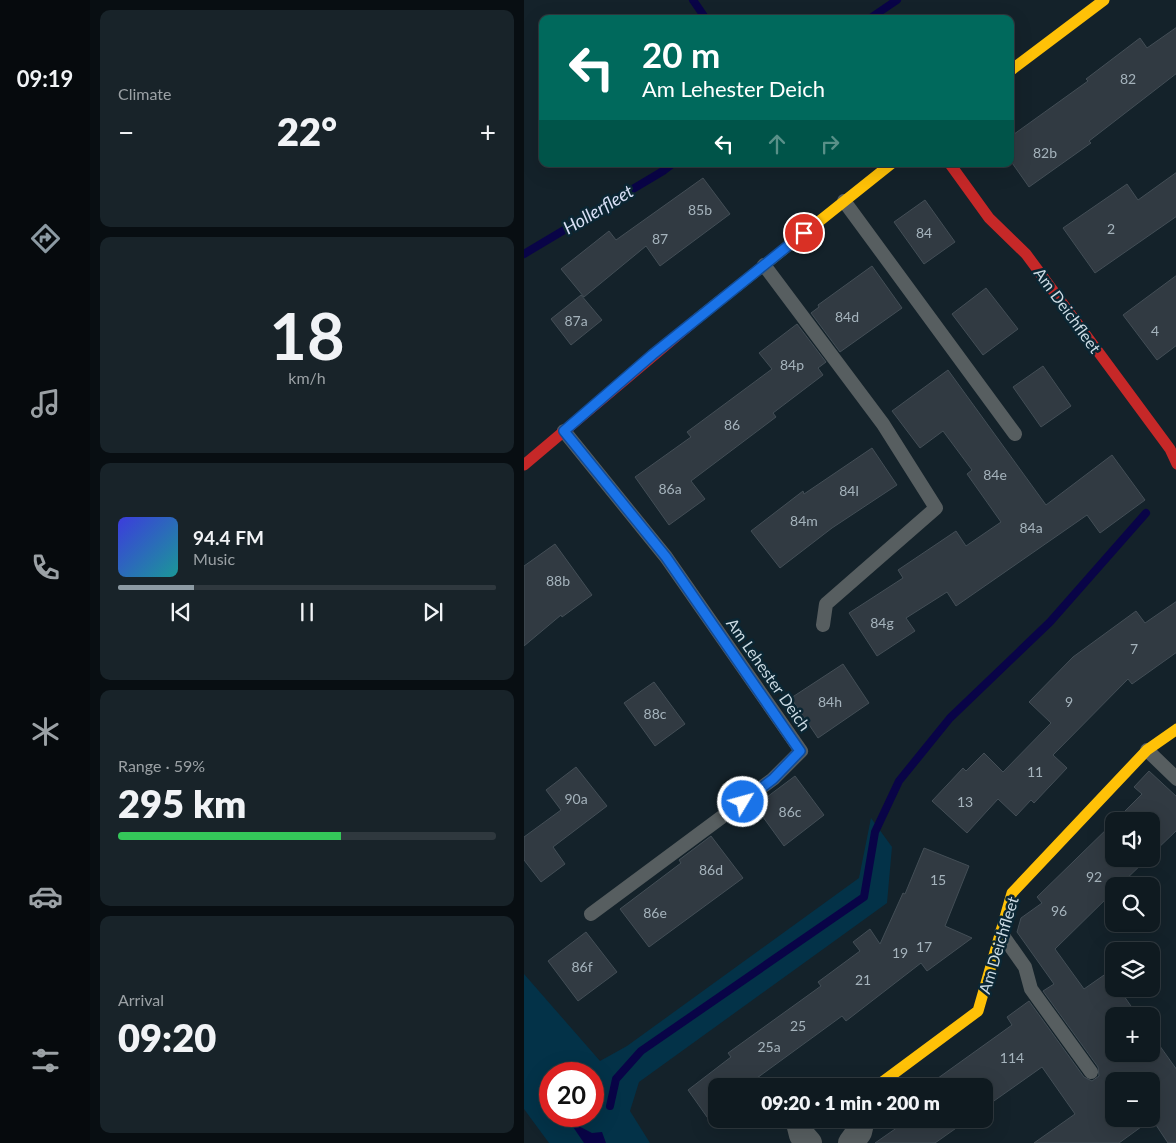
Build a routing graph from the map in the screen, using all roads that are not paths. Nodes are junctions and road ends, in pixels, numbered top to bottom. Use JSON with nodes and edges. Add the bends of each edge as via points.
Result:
{"nodes":[{"id":1,"x":1104,"y":0,"type":"edge"},
{"id":2,"x":1014,"y":68,"type":"edge"},
{"id":3,"x":887,"y":167,"type":"edge"},
{"id":4,"x":952,"y":167,"type":"edge"},
{"id":5,"x":844,"y":201,"type":"junction"},
{"id":6,"x":764,"y":265,"type":"junction"},
{"id":7,"x":564,"y":431,"type":"junction"},
{"id":8,"x":1015,"y":434,"type":"dead end"},
{"id":9,"x":1176,"y":464,"type":"edge"},
{"id":10,"x":524,"y":466,"type":"edge"},
{"id":11,"x":823,"y":625,"type":"dead end"},
{"id":12,"x":1176,"y":728,"type":"edge"},
{"id":13,"x":1147,"y":750,"type":"junction"},
{"id":14,"x":1176,"y":779,"type":"edge"},
{"id":15,"x":591,"y":914,"type":"dead end"},
{"id":16,"x":1001,"y":932,"type":"junction"},
{"id":17,"x":1091,"y":1072,"type":"dead end"},
{"id":18,"x":888,"y":1078,"type":"edge"},
{"id":19,"x":800,"y":1128,"type":"edge"},
{"id":20,"x":809,"y":1143,"type":"edge"}],
"edges":[{"from":1,"to":2,"type":"street"},
{"from":3,"to":5,"type":"street"},
{"from":4,"to":9,"type":"street","name":"Am Deichfleet","via":[[989,218],[1026,254],[1170,449]]},
{"from":5,"to":6,"type":"street"},
{"from":5,"to":8,"type":"lane"},
{"from":6,"to":7,"type":"street"},
{"from":6,"to":11,"type":"lane","via":[[883,424],[936,508],[826,604]]},
{"from":7,"to":10,"type":"street"},
{"from":7,"to":15,"type":"lane","name":"Am Lehester Deich","via":[[666,557],[800,751],[773,779]]},
{"from":12,"to":13,"type":"street","name":"Am Deichfleet"},
{"from":13,"to":14,"type":"lane"},
{"from":13,"to":16,"type":"street","name":"Am Deichfleet","via":[[1012,893]]},
{"from":16,"to":17,"type":"lane","via":[[1025,967],[1031,989]]},
{"from":16,"to":18,"type":"street","name":"Am Deichfleet","via":[[978,1011]]},
{"from":19,"to":20,"type":"street"}]}
